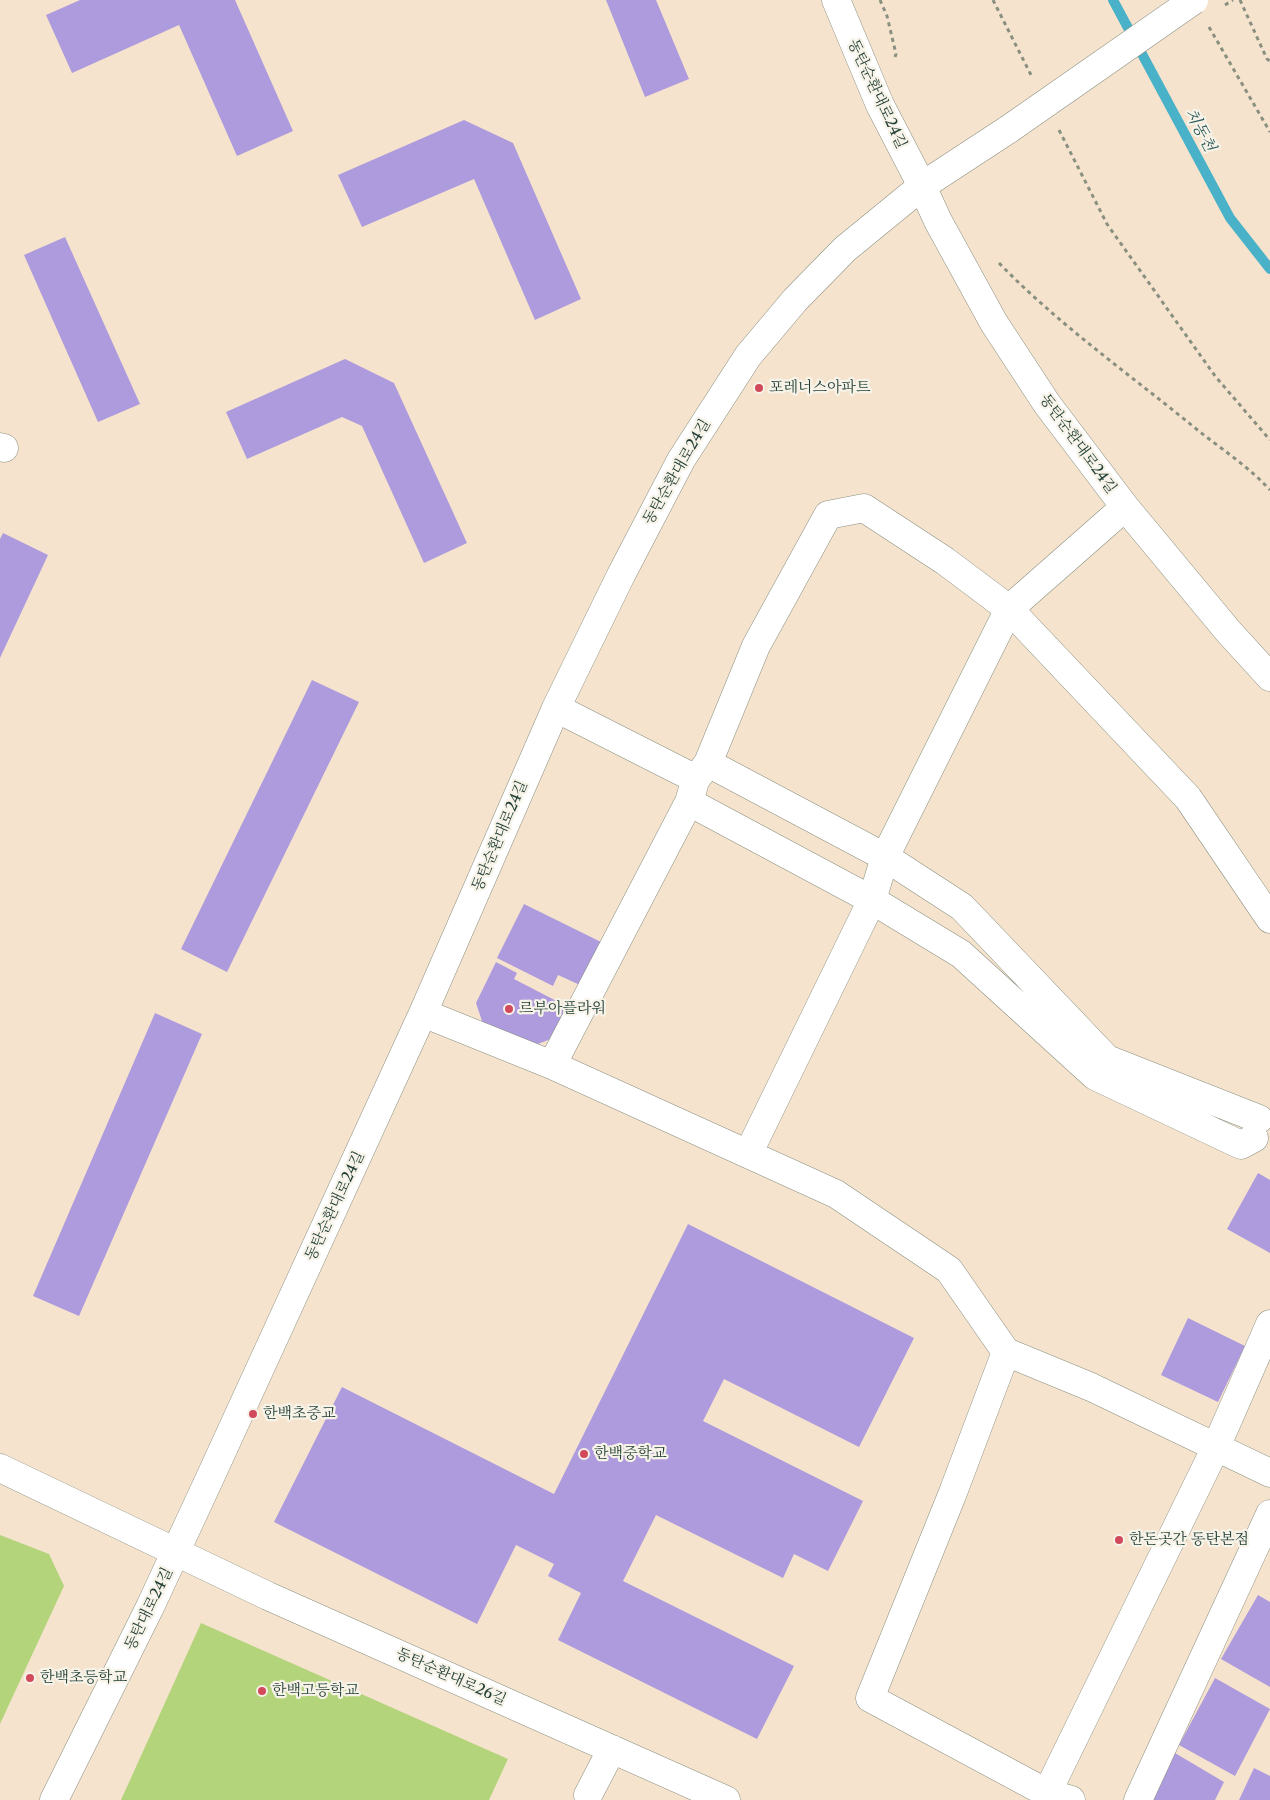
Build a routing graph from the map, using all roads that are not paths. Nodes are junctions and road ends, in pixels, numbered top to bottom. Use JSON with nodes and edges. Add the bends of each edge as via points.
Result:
{"nodes":[{"id":1,"x":836,"y":0,"type":"edge"},
{"id":2,"x":1194,"y":0,"type":"edge"},
{"id":3,"x":922,"y":186,"type":"junction"},
{"id":4,"x":1125,"y":507,"type":"junction"},
{"id":5,"x":1009,"y":609,"type":"junction"},
{"id":6,"x":1270,"y":677,"type":"edge"},
{"id":7,"x":556,"y":708,"type":"junction"},
{"id":8,"x":698,"y":781,"type":"junction"},
{"id":9,"x":885,"y":857,"type":"junction"},
{"id":10,"x":872,"y":900,"type":"junction"},
{"id":11,"x":1270,"y":919,"type":"edge"},
{"id":12,"x":423,"y":1013,"type":"junction"},
{"id":13,"x":552,"y":1065,"type":"junction"},
{"id":14,"x":1263,"y":1126,"type":"edge"},
{"id":15,"x":748,"y":1154,"type":"junction"},
{"id":16,"x":1270,"y":1324,"type":"edge"},
{"id":17,"x":1006,"y":1352,"type":"junction"},
{"id":18,"x":1216,"y":1447,"type":"junction"},
{"id":19,"x":0,"y":1468,"type":"edge"},
{"id":20,"x":1270,"y":1473,"type":"edge"},
{"id":21,"x":1270,"y":1514,"type":"edge"},
{"id":22,"x":177,"y":1551,"type":"junction"},
{"id":23,"x":612,"y":1749,"type":"junction"},
{"id":24,"x":588,"y":1795,"type":"dead end"},
{"id":25,"x":1059,"y":1796,"type":"edge"},
{"id":26,"x":722,"y":1799,"type":"edge"},
{"id":27,"x":54,"y":1800,"type":"edge"},
{"id":28,"x":1138,"y":1800,"type":"edge"}],
"edges":[{"from":1,"to":3,"type":"street","name":"동탄순환대로24길","via":[[880,105]]},
{"from":2,"to":3,"type":"street","name":"동탄순환대로24길","bridge":true},
{"from":3,"to":4,"type":"street","name":"동탄순환대로24길","via":[[938,222],[994,322],[1047,404]]},
{"from":3,"to":7,"type":"street","name":"동탄순환대로24길","via":[[845,249],[795,300],[748,356],[682,460]]},
{"from":4,"to":5,"type":"street"},
{"from":4,"to":6,"type":"street","name":"동탄순환대로24길"},
{"from":5,"to":8,"type":"street","via":[[945,561],[864,508],[828,515],[756,646]]},
{"from":5,"to":9,"type":"street"},
{"from":5,"to":11,"type":"street","via":[[1188,798]]},
{"from":7,"to":8,"type":"street"},
{"from":7,"to":12,"type":"street","name":"동탄순환대로24길"},
{"from":8,"to":9,"type":"street"},
{"from":8,"to":10,"type":"street"},
{"from":8,"to":13,"type":"street"},
{"from":9,"to":10,"type":"street"},
{"from":9,"to":14,"type":"street","via":[[962,907],[1107,1059]]},
{"from":10,"to":14,"type":"street","via":[[961,954],[1095,1076],[1241,1145]]},
{"from":10,"to":15,"type":"street"},
{"from":12,"to":13,"type":"street"},
{"from":12,"to":22,"type":"street","name":"동탄순환대로24길"},
{"from":13,"to":15,"type":"street"},
{"from":15,"to":17,"type":"street","via":[[836,1194],[949,1270]]},
{"from":16,"to":18,"type":"street"},
{"from":17,"to":18,"type":"street","via":[[1091,1387]]},
{"from":17,"to":25,"type":"street","via":[[870,1698]]},
{"from":18,"to":20,"type":"street"},
{"from":18,"to":25,"type":"street"},
{"from":19,"to":22,"type":"street","name":"동탄순환대로26길"},
{"from":21,"to":28,"type":"street"},
{"from":22,"to":23,"type":"street","name":"동탄순환대로26길","via":[[268,1596]]},
{"from":22,"to":27,"type":"street","name":"동탄대로24길"},
{"from":23,"to":24,"type":"street"},
{"from":23,"to":26,"type":"street","name":"동탄순환대로26길"}]}
